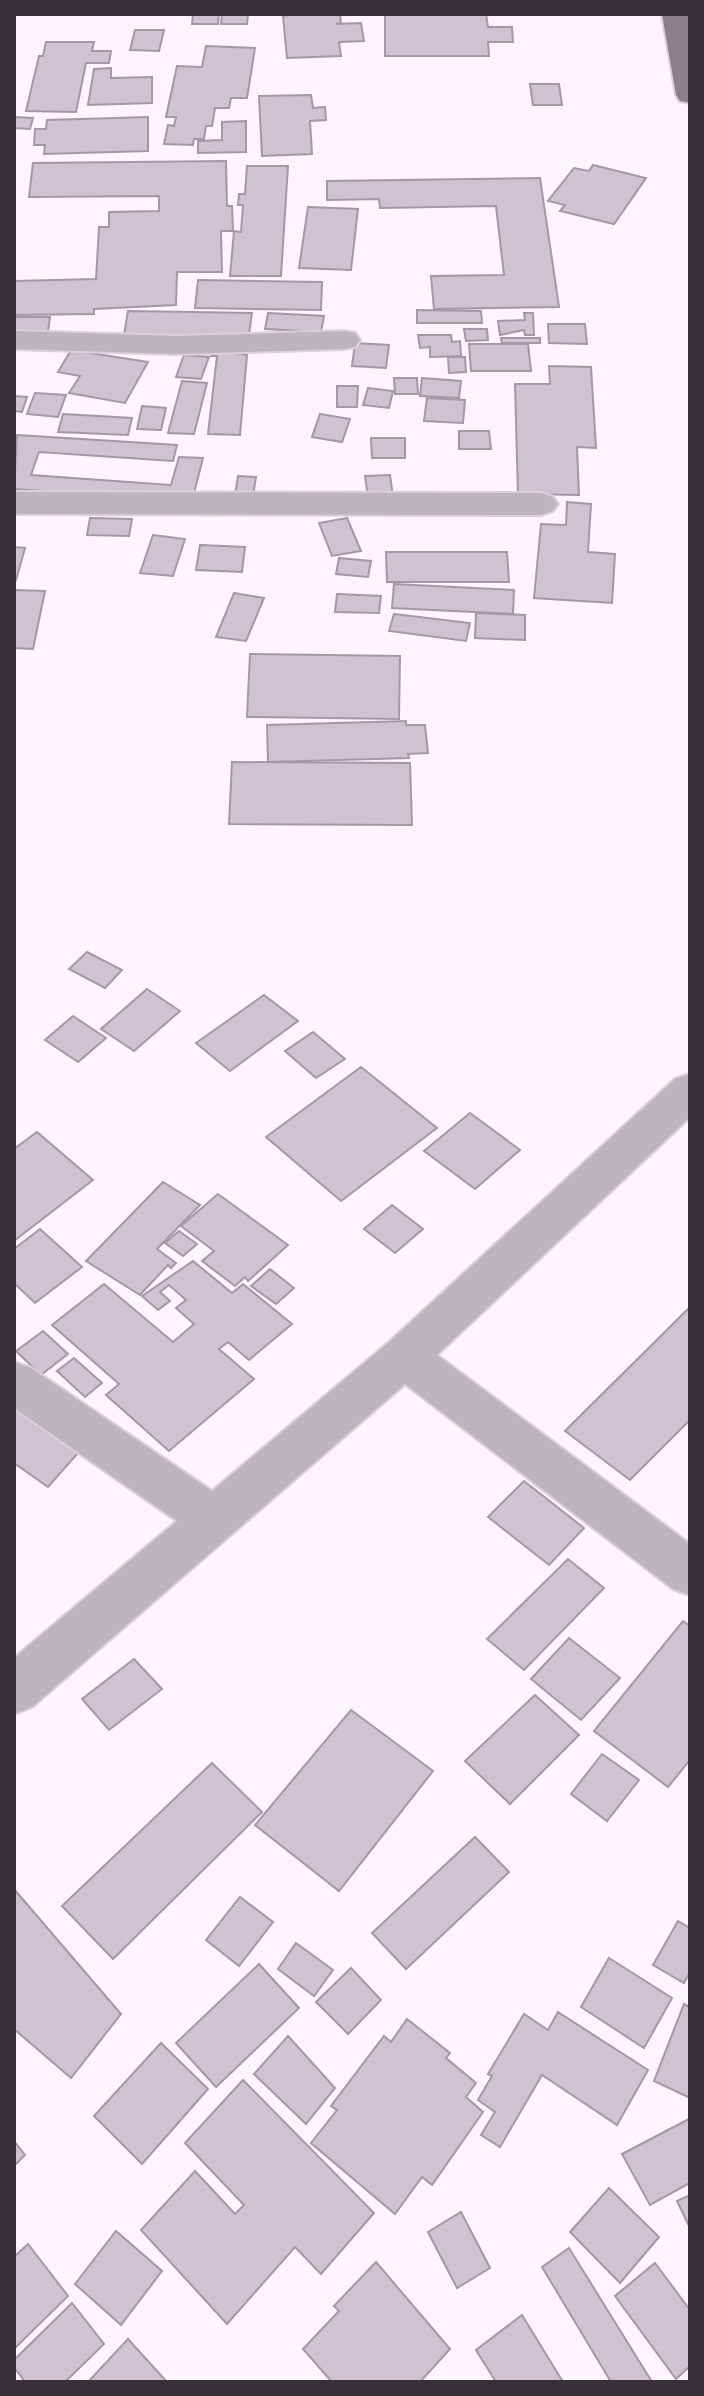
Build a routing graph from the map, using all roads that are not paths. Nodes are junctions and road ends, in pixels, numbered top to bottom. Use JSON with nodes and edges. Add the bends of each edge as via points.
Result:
{"nodes":[{"id":1,"x":675,"y":14,"type":"edge"},
{"id":2,"x":690,"y":95,"type":"edge"},
{"id":3,"x":14,"y":340,"type":"edge"},
{"id":4,"x":344,"y":340,"type":"dead end"},
{"id":5,"x":14,"y":503,"type":"edge"},
{"id":6,"x":541,"y":504,"type":"dead end"},
{"id":7,"x":690,"y":1091,"type":"edge"},
{"id":8,"x":404,"y":1357,"type":"junction"},
{"id":9,"x":14,"y":1382,"type":"edge"},
{"id":10,"x":214,"y":1519,"type":"junction"},
{"id":11,"x":690,"y":1573,"type":"edge"},
{"id":12,"x":14,"y":1690,"type":"edge"}],
"edges":[{"from":1,"to":2,"type":"main road"},
{"from":3,"to":4,"type":"street","via":[[177,345]]},
{"from":5,"to":6,"type":"street"},
{"from":7,"to":8,"type":"street"},
{"from":8,"to":10,"type":"street"},
{"from":8,"to":11,"type":"street"},
{"from":9,"to":10,"type":"street"},
{"from":10,"to":12,"type":"street"}]}
